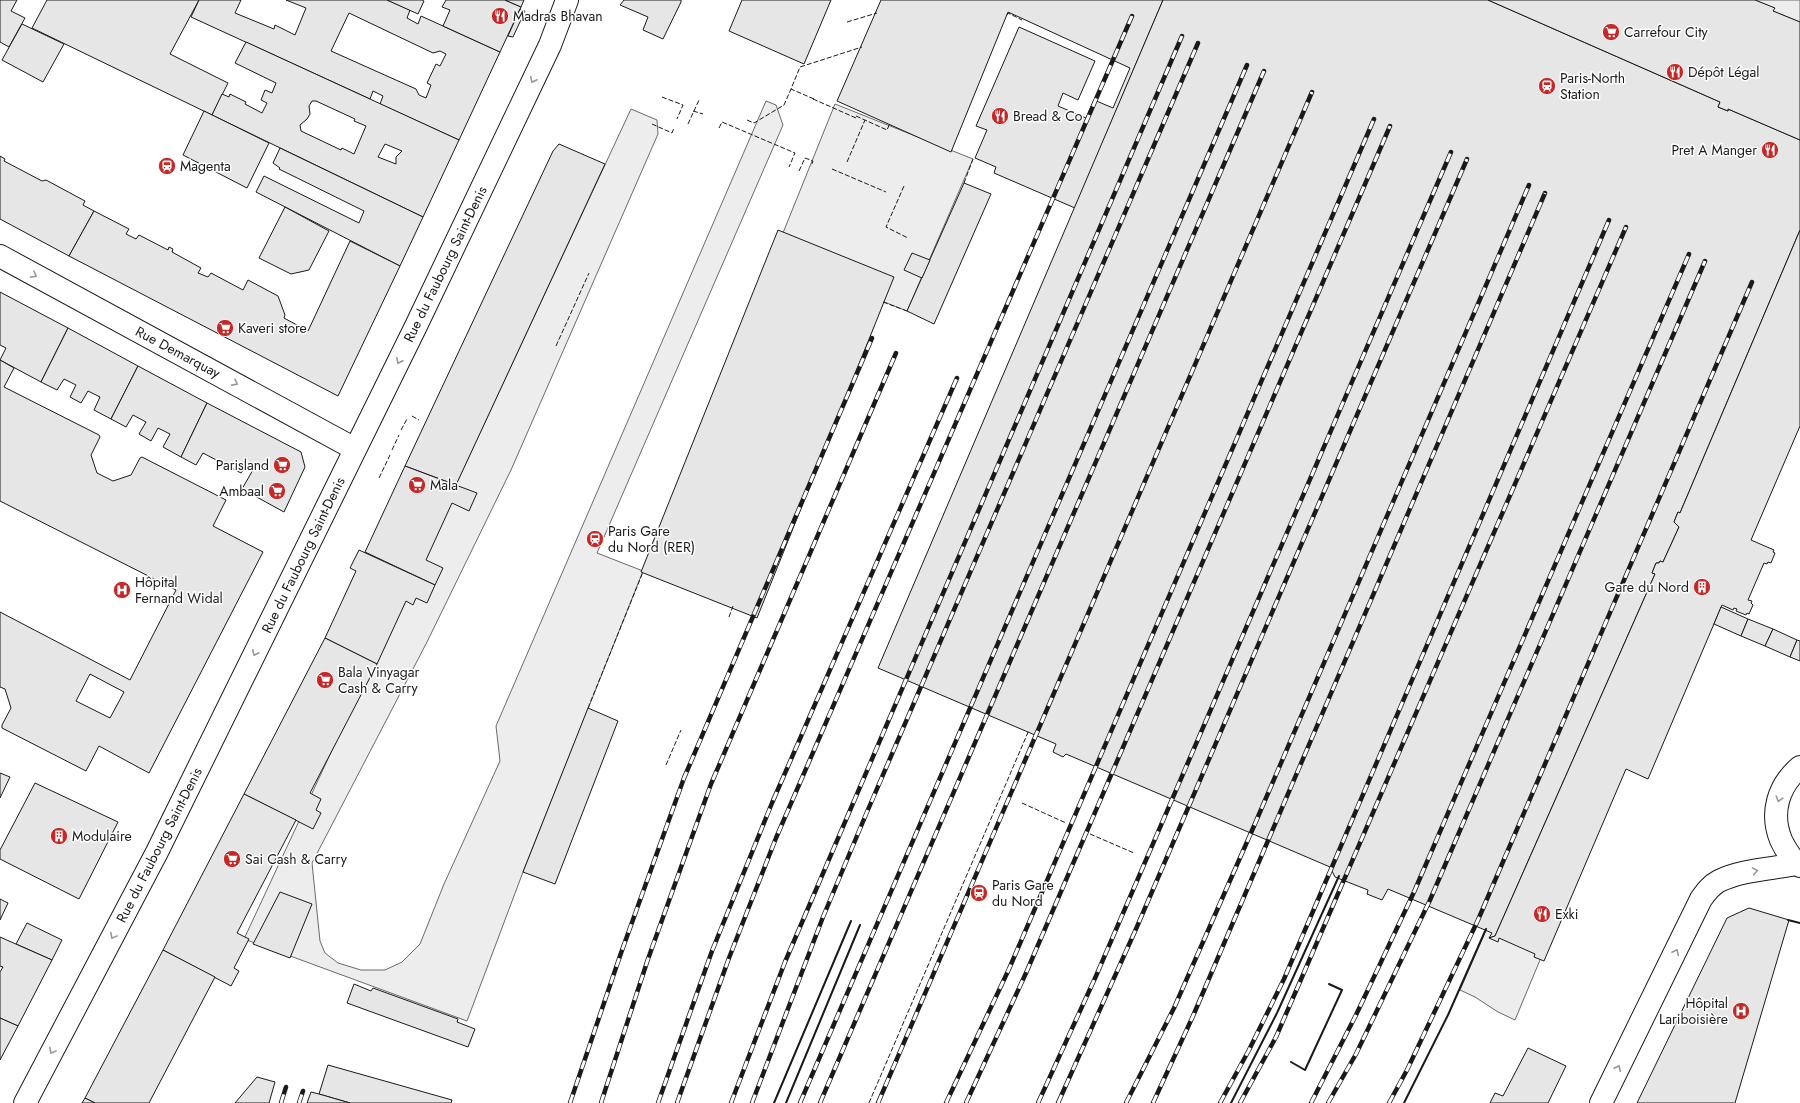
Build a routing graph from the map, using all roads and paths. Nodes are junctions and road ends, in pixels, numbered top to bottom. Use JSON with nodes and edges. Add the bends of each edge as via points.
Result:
{"nodes":[{"id":1,"x":567,"y":0,"type":"edge"},
{"id":2,"x":0,"y":256,"type":"edge"},
{"id":3,"x":355,"y":449,"type":"junction"},
{"id":4,"x":1800,"y":767,"type":"edge"},
{"id":5,"x":1798,"y":865,"type":"edge"},
{"id":6,"x":25,"y":1103,"type":"edge"},
{"id":7,"x":1601,"y":1103,"type":"edge"}],
"edges":[{"from":1,"to":3,"type":"street","name":"Rue du Faubourg Saint-Denis","one_way":true,"via":[[550,45]]},
{"from":2,"to":3,"type":"street","name":"Rue Demarquay","one_way":true},
{"from":3,"to":6,"type":"street","name":"Rue du Faubourg Saint-Denis","one_way":true,"via":[[157,852]]},
{"from":4,"to":5,"type":"street","one_way":true,"via":[[1783,786],[1775,813],[1776,826],[1782,841]]},
{"from":7,"to":5,"type":"street","one_way":true,"via":[[1701,899],[1710,888],[1718,881],[1743,873]]}]}
